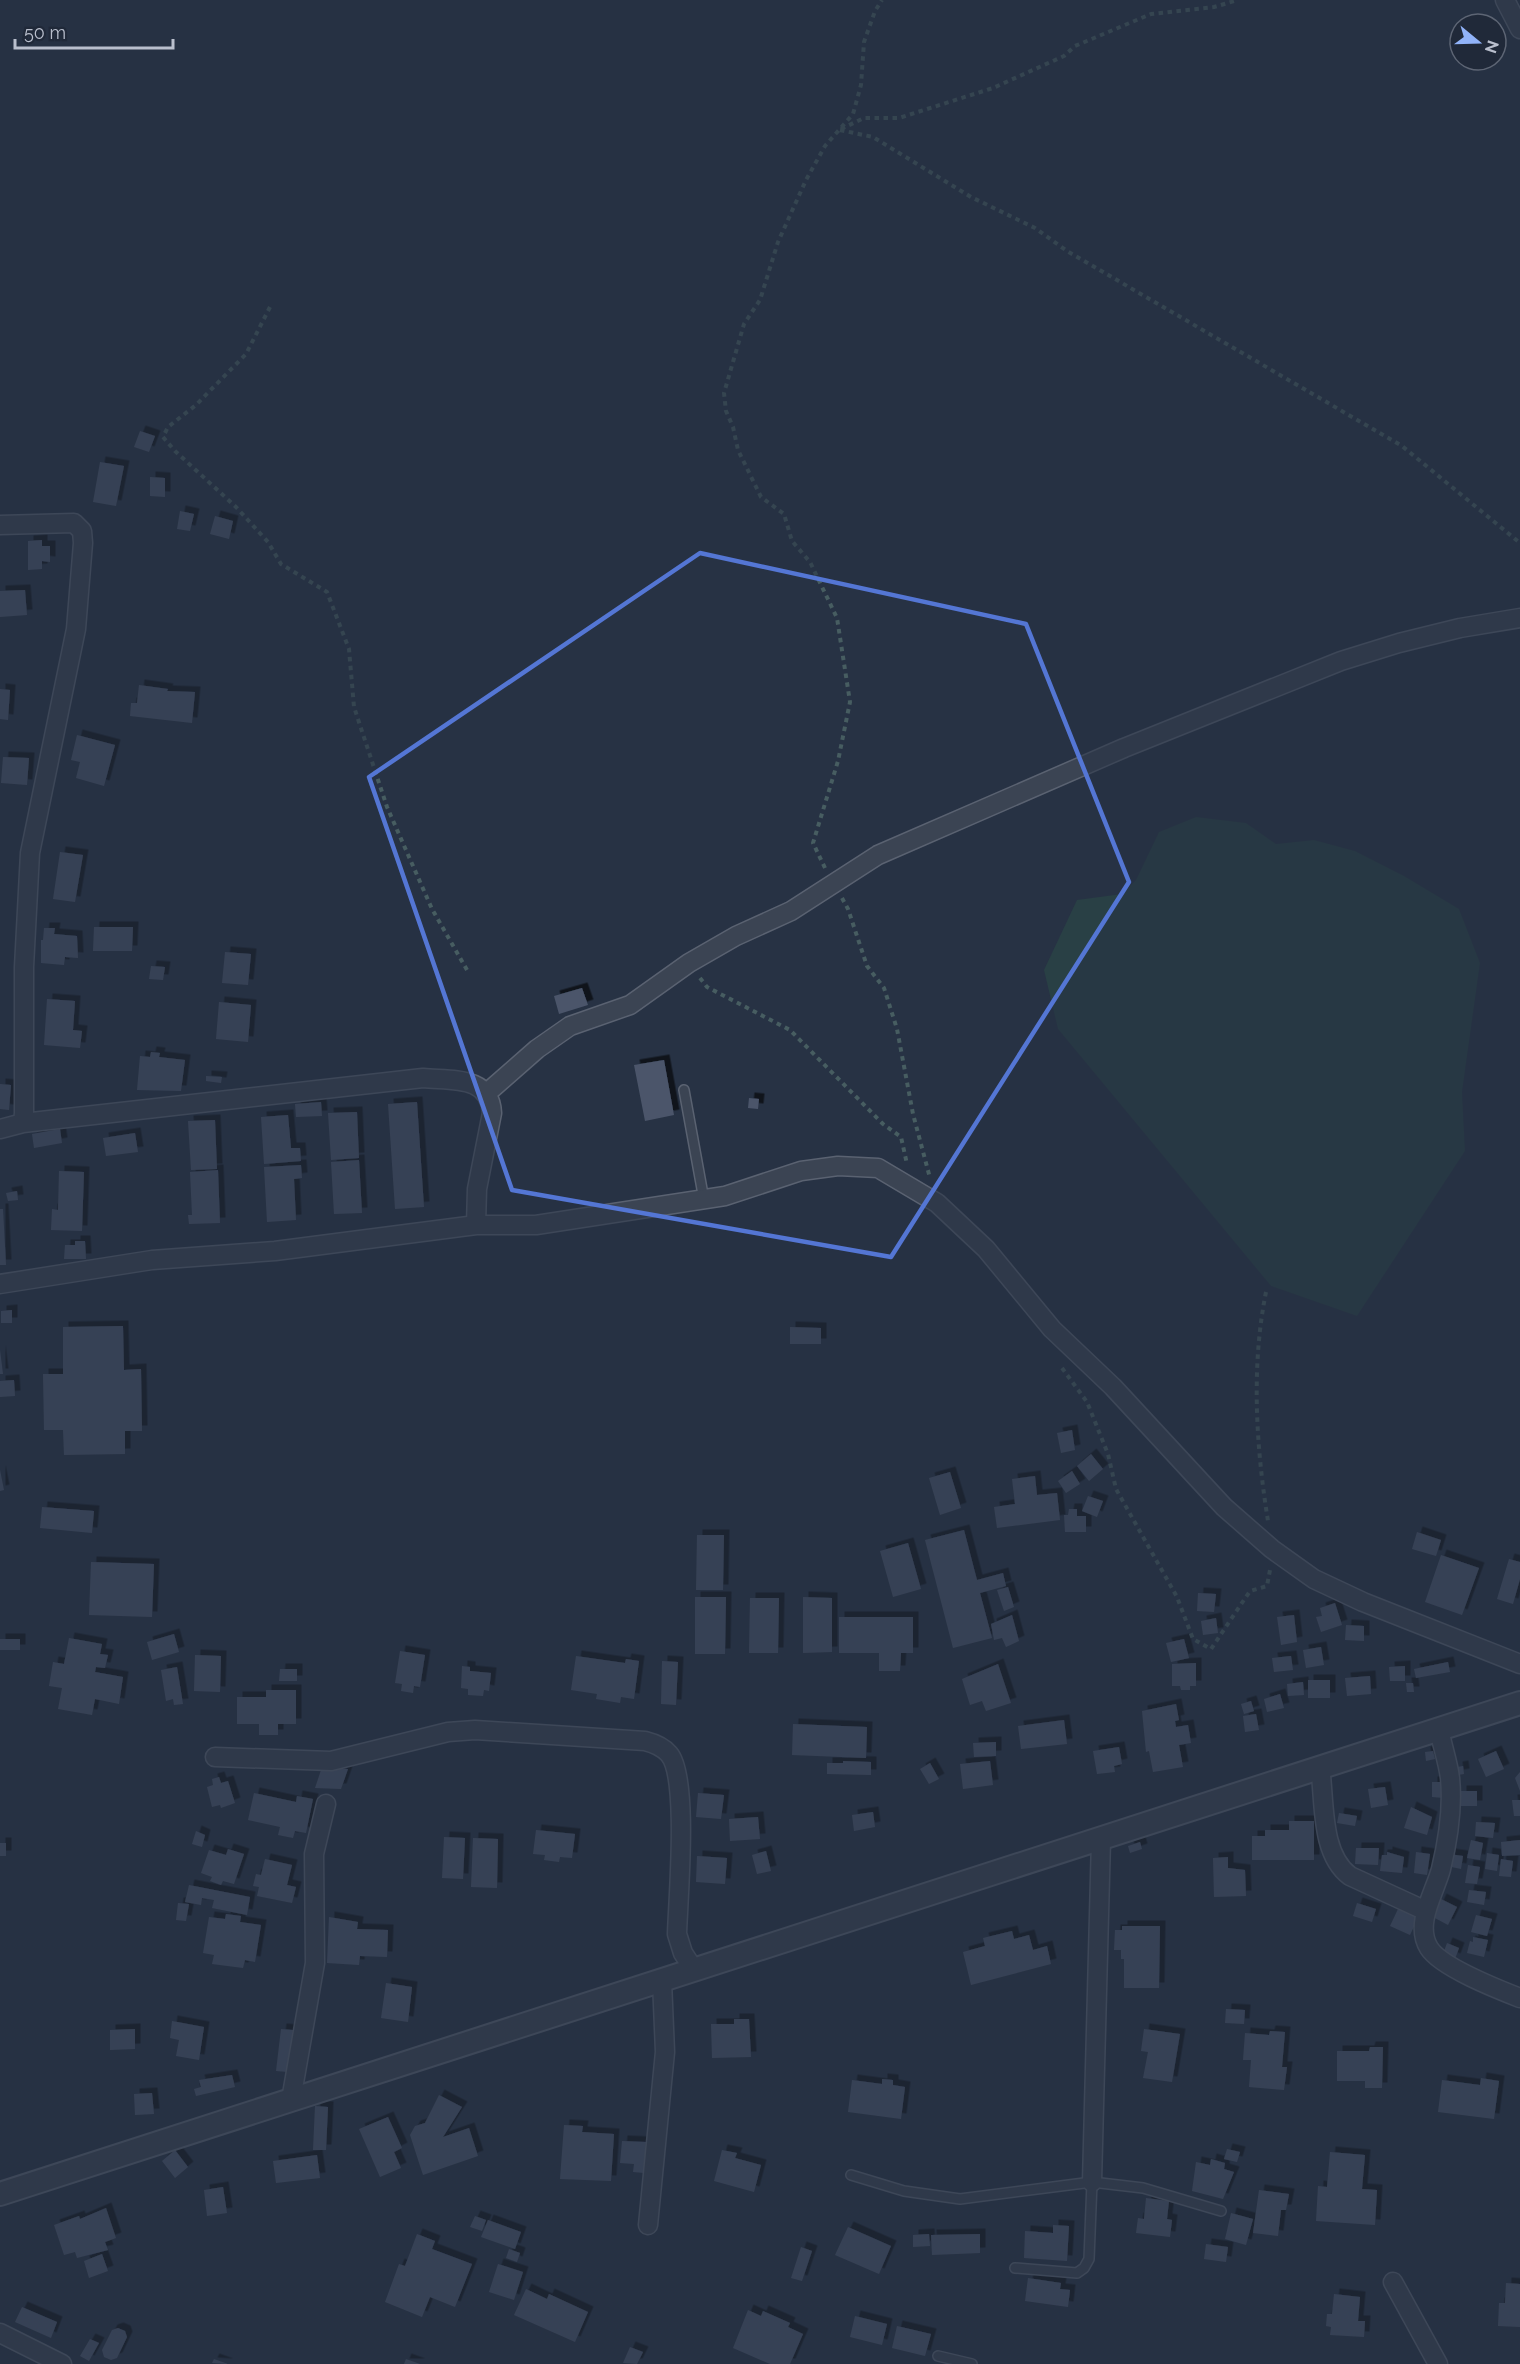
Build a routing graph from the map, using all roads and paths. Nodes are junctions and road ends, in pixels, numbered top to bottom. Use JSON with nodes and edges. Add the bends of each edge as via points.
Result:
{"nodes":[{"id":1,"x":882,"y":0,"type":"edge"},
{"id":2,"x":1238,"y":0,"type":"edge"},
{"id":3,"x":1505,"y":0,"type":"edge"},
{"id":4,"x":1520,"y":29,"type":"edge"},
{"id":5,"x":840,"y":130,"type":"junction"},
{"id":6,"x":270,"y":307,"type":"dead end"},
{"id":7,"x":0,"y":525,"type":"edge"},
{"id":8,"x":1520,"y":543,"type":"edge"},
{"id":9,"x":1520,"y":618,"type":"edge"},
{"id":10,"x":832,"y":883,"type":"junction"},
{"id":11,"x":689,"y":963,"type":"junction"},
{"id":12,"x":467,"y":970,"type":"dead end"},
{"id":13,"x":684,"y":1090,"type":"dead end"},
{"id":14,"x":488,"y":1092,"type":"junction"},
{"id":15,"x":22,"y":1123,"type":"junction"},
{"id":16,"x":0,"y":1129,"type":"edge"},
{"id":17,"x":909,"y":1186,"type":"junction"},
{"id":18,"x":704,"y":1200,"type":"junction"},
{"id":19,"x":937,"y":1203,"type":"junction"},
{"id":20,"x":476,"y":1225,"type":"junction"},
{"id":21,"x":0,"y":1284,"type":"edge"},
{"id":22,"x":1266,"y":1292,"type":"dead end"},
{"id":23,"x":1060,"y":1337,"type":"junction"},
{"id":24,"x":1272,"y":1549,"type":"junction"},
{"id":25,"x":1520,"y":1664,"type":"edge"},
{"id":26,"x":1520,"y":1703,"type":"edge"},
{"id":27,"x":1439,"y":1729,"type":"junction"},
{"id":28,"x":215,"y":1757,"type":"dead end"},
{"id":29,"x":1320,"y":1767,"type":"junction"},
{"id":30,"x":326,"y":1804,"type":"dead end"},
{"id":31,"x":1101,"y":1839,"type":"junction"},
{"id":32,"x":1426,"y":1911,"type":"junction"},
{"id":33,"x":694,"y":1970,"type":"junction"},
{"id":34,"x":662,"y":1981,"type":"junction"},
{"id":35,"x":1520,"y":1998,"type":"edge"},
{"id":36,"x":291,"y":2100,"type":"junction"},
{"id":37,"x":851,"y":2175,"type":"dead end"},
{"id":38,"x":1092,"y":2182,"type":"junction"},
{"id":39,"x":0,"y":2194,"type":"edge"},
{"id":40,"x":1221,"y":2211,"type":"dead end"},
{"id":41,"x":648,"y":2225,"type":"dead end"},
{"id":42,"x":1015,"y":2268,"type":"dead end"},
{"id":43,"x":1393,"y":2282,"type":"dead end"},
{"id":44,"x":0,"y":2333,"type":"edge"},
{"id":45,"x":938,"y":2356,"type":"dead end"},
{"id":46,"x":62,"y":2364,"type":"edge"},
{"id":47,"x":972,"y":2364,"type":"edge"},
{"id":48,"x":1438,"y":2364,"type":"edge"}],
"edges":[{"from":1,"to":5,"type":"path","via":[[864,42],[861,85],[853,114]]},
{"from":2,"to":5,"type":"path","via":[[1214,7],[1151,14],[1075,46],[1064,56],[993,88],[899,118],[864,118]]},
{"from":3,"to":4,"type":"street"},
{"from":5,"to":8,"type":"path","via":[[873,137],[1363,421],[1443,477]]},
{"from":5,"to":10,"type":"path","via":[[820,155],[778,242],[760,300],[744,324],[724,393],[738,450],[761,496],[784,514],[792,541],[810,562],[837,618],[850,702],[838,761],[813,843]]},
{"from":6,"to":12,"type":"path","via":[[246,354],[196,405],[168,427],[163,437],[236,507],[268,542],[281,564],[327,592],[349,649],[354,707],[387,807],[432,909]]},
{"from":7,"to":15,"type":"street","via":[[74,524],[82,531],[83,543],[76,630],[30,853]]},
{"from":9,"to":10,"type":"street","via":[[1450,630],[1341,661],[1124,748],[878,855]]},
{"from":10,"to":11,"type":"street","via":[[791,911]]},
{"from":10,"to":19,"type":"path","via":[[848,909],[867,966],[884,988]]},
{"from":11,"to":14,"type":"street","via":[[630,1005],[570,1026]]},
{"from":11,"to":17,"type":"path","via":[[707,987],[790,1030],[883,1124],[901,1137]]},
{"from":13,"to":18,"type":"lane"},
{"from":14,"to":15,"type":"street","via":[[469,1083],[423,1078]]},
{"from":14,"to":20,"type":"street","via":[[492,1113],[477,1189]]},
{"from":15,"to":16,"type":"street"},
{"from":17,"to":18,"type":"street","via":[[878,1168],[838,1166],[801,1171]]},
{"from":17,"to":19,"type":"street"},
{"from":18,"to":20,"type":"street","via":[[536,1225]]},
{"from":19,"to":23,"type":"street","via":[[986,1249]]},
{"from":20,"to":21,"type":"street","via":[[275,1251],[152,1260]]},
{"from":22,"to":24,"type":"path","via":[[1260,1320],[1257,1394]]},
{"from":23,"to":24,"type":"street","via":[[1113,1387],[1224,1507]]},
{"from":23,"to":24,"type":"path","via":[[1062,1367],[1087,1402],[1108,1454],[1116,1490],[1177,1597],[1193,1639],[1210,1649],[1250,1591],[1267,1586]]},
{"from":24,"to":25,"type":"street","via":[[1314,1579],[1363,1602]]},
{"from":26,"to":27,"type":"street"},
{"from":27,"to":29,"type":"street"},
{"from":27,"to":32,"type":"street","via":[[1450,1779],[1449,1825]]},
{"from":28,"to":33,"type":"street","via":[[332,1761],[447,1732],[475,1730],[654,1744],[674,1762],[680,1796],[677,1934]]},
{"from":29,"to":31,"type":"street"},
{"from":29,"to":32,"type":"street","via":[[1330,1845],[1340,1869]]},
{"from":30,"to":36,"type":"street","via":[[314,1854],[315,1963]]},
{"from":31,"to":33,"type":"street"},
{"from":31,"to":38,"type":"street"},
{"from":32,"to":35,"type":"street","via":[[1428,1946],[1439,1959]]},
{"from":33,"to":34,"type":"street"},
{"from":34,"to":36,"type":"street"},
{"from":34,"to":41,"type":"street","via":[[665,2052]]},
{"from":36,"to":39,"type":"street"},
{"from":37,"to":38,"type":"lane","via":[[904,2191],[960,2199]]},
{"from":38,"to":40,"type":"lane","via":[[1143,2188]]},
{"from":38,"to":42,"type":"lane","via":[[1089,2259],[1084,2268],[1077,2273]]},
{"from":43,"to":48,"type":"street"},
{"from":44,"to":46,"type":"street"},
{"from":45,"to":47,"type":"lane"}]}
